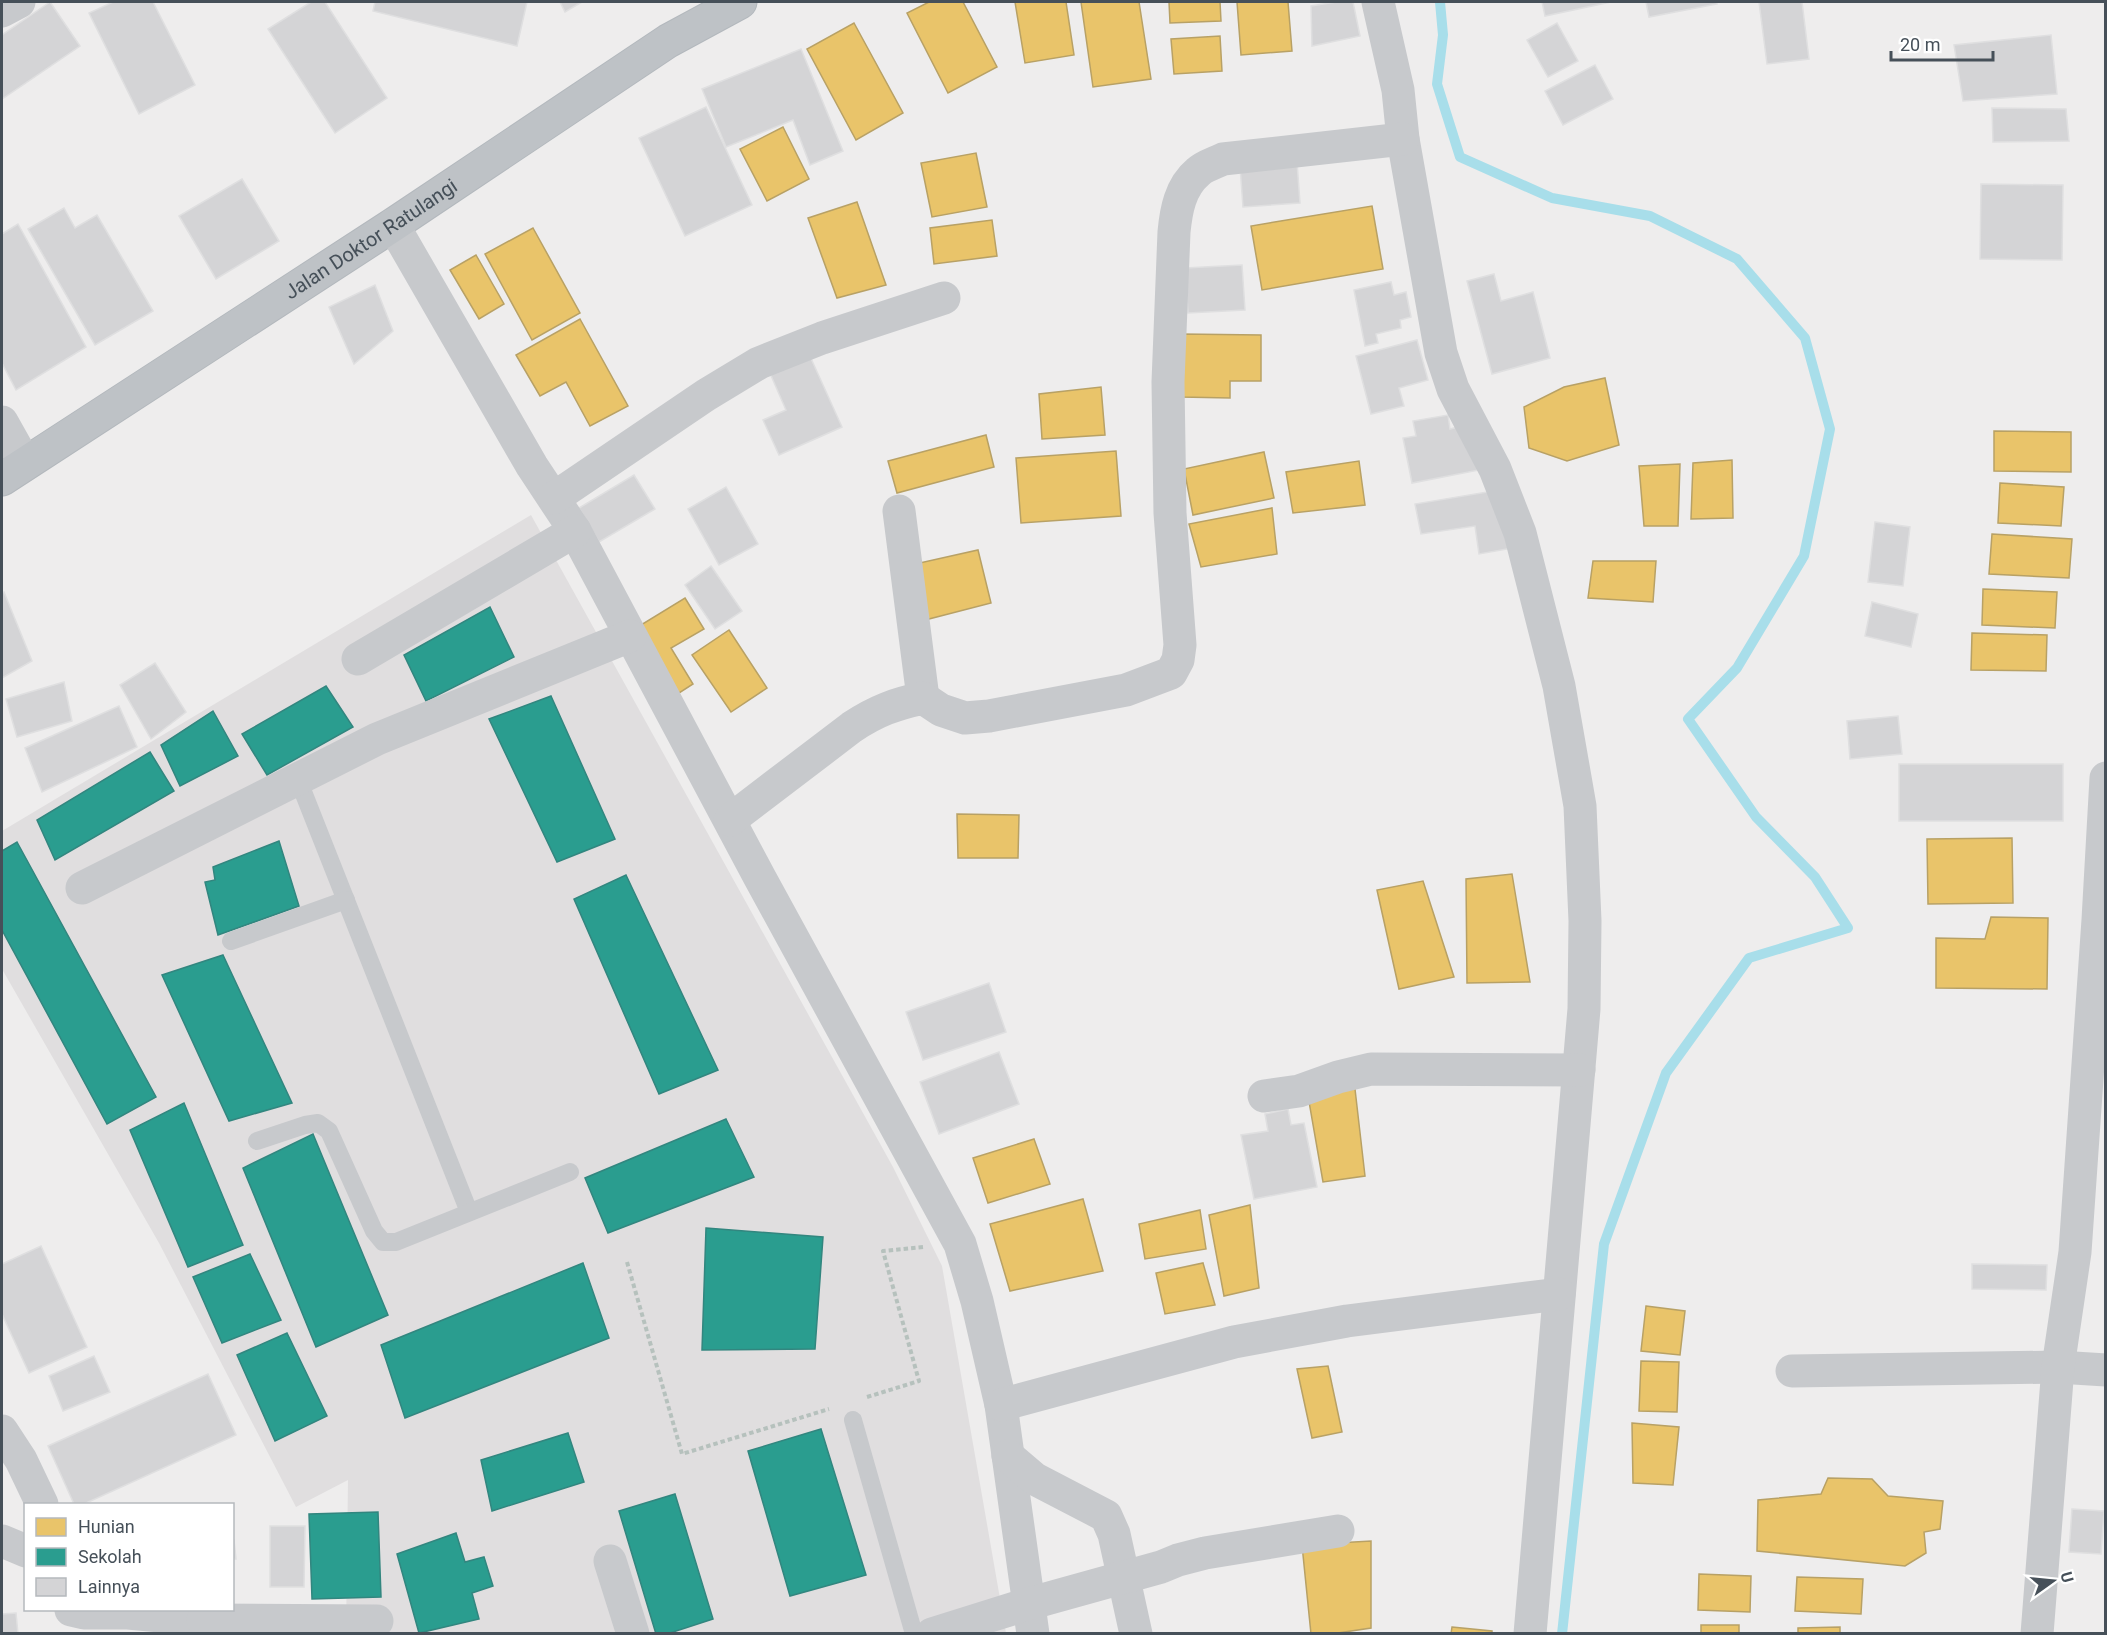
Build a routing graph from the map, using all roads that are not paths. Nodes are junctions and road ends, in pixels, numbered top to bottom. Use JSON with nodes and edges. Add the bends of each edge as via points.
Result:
{"nodes":[{"id":1,"x":19,"y":2,"type":"edge"},
{"id":2,"x":1378,"y":2,"type":"edge"},
{"id":3,"x":736,"y":3,"type":"edge"},
{"id":4,"x":2,"y":11,"type":"edge"},
{"id":5,"x":1403,"y":139,"type":"junction"},
{"id":6,"x":393,"y":225,"type":"junction"},
{"id":7,"x":944,"y":298,"type":"dead end"},
{"id":8,"x":2,"y":422,"type":"edge"},
{"id":9,"x":13,"y":471,"type":"edge"},
{"id":10,"x":554,"y":498,"type":"junction"},
{"id":11,"x":899,"y":511,"type":"dead end"},
{"id":12,"x":575,"y":531,"type":"junction"},
{"id":13,"x":630,"y":636,"type":"junction"},
{"id":14,"x":358,"y":659,"type":"dead end"},
{"id":15,"x":923,"y":698,"type":"junction"},
{"id":16,"x":2106,"y":778,"type":"edge"},
{"id":17,"x":298,"y":779,"type":"junction"},
{"id":18,"x":2104,"y":817,"type":"edge"},
{"id":19,"x":730,"y":820,"type":"junction"},
{"id":20,"x":82,"y":888,"type":"dead end"},
{"id":21,"x":346,"y":900,"type":"junction"},
{"id":22,"x":2102,"y":920,"type":"edge"},
{"id":23,"x":231,"y":941,"type":"dead end"},
{"id":24,"x":1579,"y":1070,"type":"junction"},
{"id":25,"x":1264,"y":1096,"type":"dead end"},
{"id":26,"x":257,"y":1141,"type":"dead end"},
{"id":27,"x":570,"y":1172,"type":"dead end"},
{"id":28,"x":469,"y":1212,"type":"junction"},
{"id":29,"x":1559,"y":1294,"type":"junction"},
{"id":30,"x":2058,"y":1367,"type":"junction"},
{"id":31,"x":2106,"y":1370,"type":"edge"},
{"id":32,"x":1792,"y":1371,"type":"dead end"},
{"id":33,"x":1001,"y":1405,"type":"junction"},
{"id":34,"x":853,"y":1420,"type":"dead end"},
{"id":35,"x":2,"y":1431,"type":"edge"},
{"id":36,"x":1008,"y":1456,"type":"junction"},
{"id":37,"x":42,"y":1503,"type":"edge"},
{"id":38,"x":1338,"y":1531,"type":"dead end"},
{"id":39,"x":2,"y":1541,"type":"edge"},
{"id":40,"x":24,"y":1550,"type":"edge"},
{"id":41,"x":610,"y":1561,"type":"dead end"},
{"id":42,"x":1125,"y":1577,"type":"junction"},
{"id":43,"x":74,"y":1611,"type":"edge"},
{"id":44,"x":1030,"y":1619,"type":"edge"},
{"id":45,"x":377,"y":1621,"type":"dead end"},
{"id":46,"x":203,"y":1627,"type":"edge"},
{"id":47,"x":945,"y":1632,"type":"edge"},
{"id":48,"x":633,"y":1634,"type":"edge"},
{"id":49,"x":914,"y":1634,"type":"edge"},
{"id":50,"x":1136,"y":1634,"type":"edge"},
{"id":51,"x":1530,"y":1634,"type":"edge"},
{"id":52,"x":2037,"y":1634,"type":"edge"}],
"edges":[{"from":1,"to":4,"type":"street"},
{"from":2,"to":5,"type":"street","via":[[1398,90]]},
{"from":3,"to":6,"type":"highway","name":"Jalan Doktor Ratulangi","via":[[668,41]]},
{"from":5,"to":15,"type":"street","via":[[1223,159],[1198,171],[1185,187],[1174,232],[1168,382],[1170,513],[1180,645],[1172,673],[1126,690],[989,716],[965,718],[941,710]]},
{"from":5,"to":24,"type":"street","via":[[1441,353],[1468,422],[1495,469],[1517,524],[1559,686],[1580,806],[1586,921]]},
{"from":6,"to":9,"type":"highway","name":"Jalan Doktor Ratulangi"},
{"from":6,"to":10,"type":"street","via":[[531,466]]},
{"from":7,"to":10,"type":"street","via":[[759,363]]},
{"from":8,"to":9,"type":"street"},
{"from":10,"to":12,"type":"street"},
{"from":11,"to":15,"type":"street"},
{"from":12,"to":13,"type":"street"},
{"from":12,"to":14,"type":"street"},
{"from":13,"to":17,"type":"street","via":[[377,739]]},
{"from":13,"to":19,"type":"street"},
{"from":15,"to":19,"type":"street","via":[[871,715]]},
{"from":16,"to":18,"type":"street"},
{"from":17,"to":20,"type":"street"},
{"from":17,"to":21,"type":"lane"},
{"from":18,"to":22,"type":"street"},
{"from":19,"to":33,"type":"street","via":[[960,1244]]},
{"from":21,"to":23,"type":"lane"},
{"from":21,"to":28,"type":"lane"},
{"from":22,"to":30,"type":"street","via":[[2075,1251]]},
{"from":24,"to":25,"type":"street","via":[[1371,1069],[1299,1091]]},
{"from":24,"to":29,"type":"street"},
{"from":26,"to":28,"type":"lane","via":[[305,1125],[318,1124],[329,1131],[374,1231],[383,1242],[396,1242]]},
{"from":27,"to":28,"type":"lane"},
{"from":29,"to":33,"type":"street","via":[[1347,1321],[1234,1342]]},
{"from":29,"to":51,"type":"street"},
{"from":30,"to":31,"type":"street"},
{"from":30,"to":32,"type":"street"},
{"from":30,"to":52,"type":"street"},
{"from":33,"to":36,"type":"street"},
{"from":34,"to":49,"type":"lane"},
{"from":35,"to":37,"type":"street"},
{"from":36,"to":42,"type":"street","via":[[1035,1479],[1106,1516]]},
{"from":36,"to":44,"type":"street"},
{"from":38,"to":42,"type":"street","via":[[1205,1553]]},
{"from":39,"to":40,"type":"street"},
{"from":41,"to":48,"type":"street"},
{"from":42,"to":44,"type":"street"},
{"from":42,"to":50,"type":"street"},
{"from":43,"to":46,"type":"street","via":[[128,1614]]},
{"from":44,"to":47,"type":"street"},
{"from":45,"to":46,"type":"street"}]}
